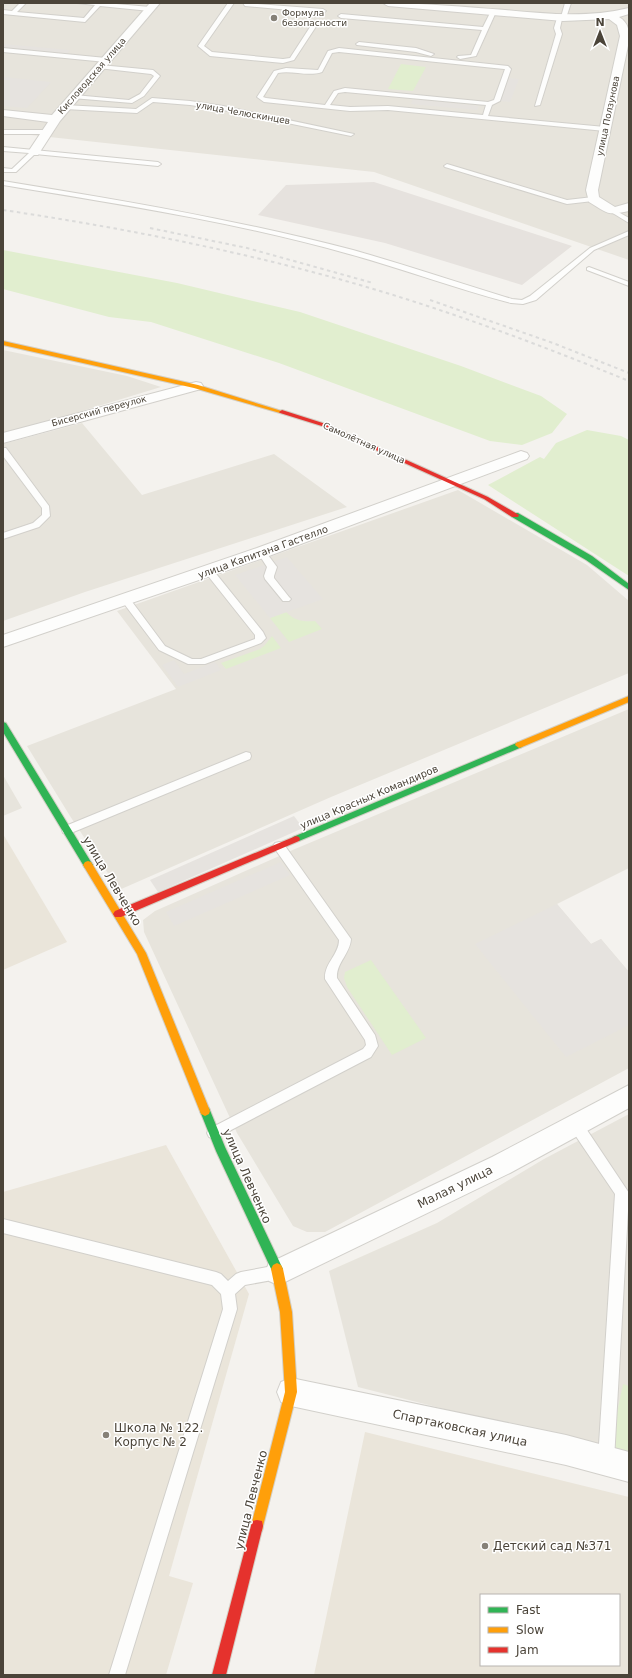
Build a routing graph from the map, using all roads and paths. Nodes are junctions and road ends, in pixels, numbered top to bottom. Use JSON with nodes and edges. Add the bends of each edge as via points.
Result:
{"nodes":[{"id":1,"x":22,"y":3,"type":"edge"},
{"id":2,"x":80,"y":3,"type":"edge"},
{"id":3,"x":231,"y":3,"type":"edge"},
{"id":4,"x":388,"y":3,"type":"edge"},
{"id":5,"x":568,"y":3,"type":"edge"},
{"id":6,"x":99,"y":4,"type":"junction"},
{"id":7,"x":245,"y":4,"type":"edge"},
{"id":8,"x":152,"y":6,"type":"edge"},
{"id":9,"x":629,"y":11,"type":"edge"},
{"id":10,"x":3,"y":12,"type":"edge"},
{"id":11,"x":493,"y":12,"type":"junction"},
{"id":12,"x":13,"y":13,"type":"junction"},
{"id":13,"x":341,"y":16,"type":"dead end"},
{"id":14,"x":610,"y":16,"type":"junction"},
{"id":15,"x":319,"y":17,"type":"dead end"},
{"id":16,"x":562,"y":18,"type":"junction"},
{"id":17,"x":314,"y":25,"type":"dead end"},
{"id":18,"x":626,"y":25,"type":"edge"},
{"id":19,"x":486,"y":29,"type":"junction"},
{"id":20,"x":359,"y":44,"type":"dead end"},
{"id":21,"x":626,"y":45,"type":"edge"},
{"id":22,"x":3,"y":50,"type":"edge"},
{"id":23,"x":440,"y":60,"type":"junction"},
{"id":24,"x":103,"y":63,"type":"junction"},
{"id":25,"x":430,"y":65,"type":"dead end"},
{"id":26,"x":74,"y":97,"type":"junction"},
{"id":27,"x":489,"y":104,"type":"junction"},
{"id":28,"x":538,"y":105,"type":"dead end"},
{"id":29,"x":327,"y":106,"type":"junction"},
{"id":30,"x":65,"y":107,"type":"junction"},
{"id":31,"x":3,"y":113,"type":"edge"},
{"id":32,"x":485,"y":117,"type":"junction"},
{"id":33,"x":56,"y":119,"type":"junction"},
{"id":34,"x":605,"y":129,"type":"junction"},
{"id":35,"x":3,"y":132,"type":"edge"},
{"id":36,"x":47,"y":132,"type":"junction"},
{"id":37,"x":351,"y":134,"type":"dead end"},
{"id":38,"x":3,"y":149,"type":"edge"},
{"id":39,"x":34,"y":152,"type":"junction"},
{"id":40,"x":158,"y":164,"type":"dead end"},
{"id":41,"x":447,"y":166,"type":"dead end"},
{"id":42,"x":3,"y":170,"type":"edge"},
{"id":43,"x":14,"y":171,"type":"junction"},
{"id":44,"x":3,"y":182,"type":"edge"},
{"id":45,"x":593,"y":199,"type":"junction"},
{"id":46,"x":629,"y":207,"type":"edge"},
{"id":47,"x":614,"y":211,"type":"junction"},
{"id":48,"x":629,"y":221,"type":"edge"},
{"id":49,"x":629,"y":233,"type":"edge"},
{"id":50,"x":590,"y":269,"type":"dead end"},
{"id":51,"x":629,"y":284,"type":"edge"},
{"id":52,"x":3,"y":343,"type":"edge"},
{"id":53,"x":196,"y":386,"type":"junction"},
{"id":54,"x":3,"y":438,"type":"edge"},
{"id":55,"x":3,"y":450,"type":"edge"},
{"id":56,"x":521,"y":456,"type":"dead end"},
{"id":57,"x":452,"y":483,"type":"junction"},
{"id":58,"x":3,"y":536,"type":"edge"},
{"id":59,"x":262,"y":553,"type":"junction"},
{"id":60,"x":210,"y":572,"type":"junction"},
{"id":61,"x":629,"y":588,"type":"edge"},
{"id":62,"x":286,"y":599,"type":"dead end"},
{"id":63,"x":127,"y":601,"type":"junction"},
{"id":64,"x":3,"y":641,"type":"edge"},
{"id":65,"x":629,"y":699,"type":"edge"},
{"id":66,"x":3,"y":725,"type":"edge"},
{"id":67,"x":246,"y":756,"type":"dead end"},
{"id":68,"x":67,"y":830,"type":"junction"},
{"id":69,"x":279,"y":846,"type":"junction"},
{"id":70,"x":118,"y":914,"type":"junction"},
{"id":71,"x":629,"y":1096,"type":"edge"},
{"id":72,"x":576,"y":1125,"type":"junction"},
{"id":73,"x":214,"y":1133,"type":"junction"},
{"id":74,"x":3,"y":1226,"type":"edge"},
{"id":75,"x":278,"y":1272,"type":"junction"},
{"id":76,"x":228,"y":1291,"type":"junction"},
{"id":77,"x":291,"y":1392,"type":"junction"},
{"id":78,"x":617,"y":1464,"type":"edge"},
{"id":79,"x":117,"y":1675,"type":"edge"},
{"id":80,"x":220,"y":1675,"type":"edge"}],
"edges":[{"from":1,"to":12,"type":"lane"},
{"from":2,"to":6,"type":"lane"},
{"from":3,"to":17,"type":"lane","via":[[201,46],[210,54],[283,61],[292,59]]},
{"from":4,"to":11,"type":"street"},
{"from":5,"to":16,"type":"lane"},
{"from":6,"to":8,"type":"lane"},
{"from":6,"to":12,"type":"lane","via":[[85,20]]},
{"from":7,"to":15,"type":"lane","via":[[325,8]]},
{"from":8,"to":24,"type":"street","name":"Кисловодская улица"},
{"from":9,"to":14,"type":"street"},
{"from":10,"to":12,"type":"lane"},
{"from":11,"to":16,"type":"street"},
{"from":11,"to":19,"type":"lane"},
{"from":13,"to":19,"type":"lane"},
{"from":14,"to":16,"type":"street"},
{"from":14,"to":18,"type":"street","name":"улица Ползунова"},
{"from":16,"to":28,"type":"lane","via":[[557,28],[559,34]]},
{"from":18,"to":21,"type":"street","name":"улица Ползунова"},
{"from":19,"to":20,"type":"lane","via":[[473,56],[428,54],[416,50]]},
{"from":21,"to":34,"type":"street","name":"улица Ползунова"},
{"from":22,"to":24,"type":"lane"},
{"from":23,"to":25,"type":"lane","via":[[437,65]]},
{"from":23,"to":27,"type":"lane","via":[[506,67],[508,69],[497,101]]},
{"from":23,"to":29,"type":"lane","via":[[334,51],[330,52],[320,71],[276,72],[260,97],[264,100]]},
{"from":24,"to":26,"type":"street","name":"Кисловодская улица"},
{"from":24,"to":26,"type":"lane","via":[[152,72],[157,76],[146,92],[130,102]]},
{"from":26,"to":30,"type":"street","name":"Кисловодская улица"},
{"from":27,"to":29,"type":"lane","via":[[345,90],[336,92]]},
{"from":27,"to":32,"type":"lane"},
{"from":29,"to":32,"type":"lane","via":[[350,109],[388,108]]},
{"from":30,"to":33,"type":"street","name":"Кисловодская улица"},
{"from":30,"to":37,"type":"lane","name":"улица Челюскинцев","via":[[137,111],[152,100],[190,103]]},
{"from":31,"to":33,"type":"street"},
{"from":32,"to":34,"type":"lane"},
{"from":33,"to":36,"type":"street","name":"Кисловодская улица"},
{"from":34,"to":45,"type":"street","name":"улица Ползунова","via":[[592,190]]},
{"from":35,"to":36,"type":"lane"},
{"from":36,"to":39,"type":"street","name":"Кисловодская улица"},
{"from":38,"to":39,"type":"lane"},
{"from":39,"to":40,"type":"lane"},
{"from":39,"to":43,"type":"lane"},
{"from":41,"to":45,"type":"lane","via":[[567,202]]},
{"from":42,"to":43,"type":"lane"},
{"from":43,"to":44,"type":"lane"},
{"from":44,"to":49,"type":"lane","via":[[246,226],[391,264],[511,301],[523,302],[533,298],[592,249]]},
{"from":45,"to":47,"type":"street"},
{"from":46,"to":47,"type":"street"},
{"from":47,"to":48,"type":"lane"},
{"from":50,"to":51,"type":"lane"},
{"from":52,"to":53,"type":"street","name":"Самолётная улица"},
{"from":53,"to":54,"type":"street","name":"Бисерский переулок"},
{"from":53,"to":57,"type":"street","name":"Самолётная улица","via":[[327,426]]},
{"from":55,"to":58,"type":"lane","via":[[46,508],[46,516],[36,525]]},
{"from":56,"to":57,"type":"street","name":"улица Капитана Гастелло"},
{"from":57,"to":59,"type":"street","name":"улица Капитана Гастелло"},
{"from":57,"to":61,"type":"street","name":"Самолётная улица","via":[[486,498],[589,558]]},
{"from":59,"to":60,"type":"street","name":"улица Капитана Гастелло"},
{"from":59,"to":62,"type":"lane","via":[[272,567],[270,578]]},
{"from":60,"to":63,"type":"street","name":"улица Капитана Гастелло"},
{"from":60,"to":63,"type":"lane","via":[[261,638],[202,662],[191,662],[162,648]]},
{"from":63,"to":64,"type":"street","name":"улица Капитана Гастелло"},
{"from":65,"to":69,"type":"street","name":"улица Красных Командиров"},
{"from":66,"to":68,"type":"street","name":"улица Левченко"},
{"from":67,"to":68,"type":"lane"},
{"from":68,"to":70,"type":"street","name":"улица Левченко"},
{"from":69,"to":70,"type":"street","name":"улица Красных Командиров"},
{"from":69,"to":73,"type":"lane","via":[[345,939],[344,951],[329,972],[331,979],[371,1039],[372,1046],[367,1053]]},
{"from":70,"to":73,"type":"street","name":"улица Левченко","via":[[141,953]]},
{"from":71,"to":72,"type":"street","name":"Малая улица"},
{"from":72,"to":75,"type":"street","name":"Малая улица","via":[[500,1165]]},
{"from":72,"to":78,"type":"lane","via":[[622,1194]]},
{"from":73,"to":75,"type":"street","name":"улица Левченко"},
{"from":74,"to":76,"type":"lane","via":[[216,1279]]},
{"from":75,"to":76,"type":"lane","via":[[241,1279]]},
{"from":75,"to":77,"type":"street","name":"улица Левченко","via":[[286,1312]]},
{"from":76,"to":79,"type":"lane","via":[[230,1309]]},
{"from":77,"to":78,"type":"street","name":"Спартаковская улица","via":[[566,1450]]},
{"from":77,"to":80,"type":"street","name":"улица Левченко"}]}
